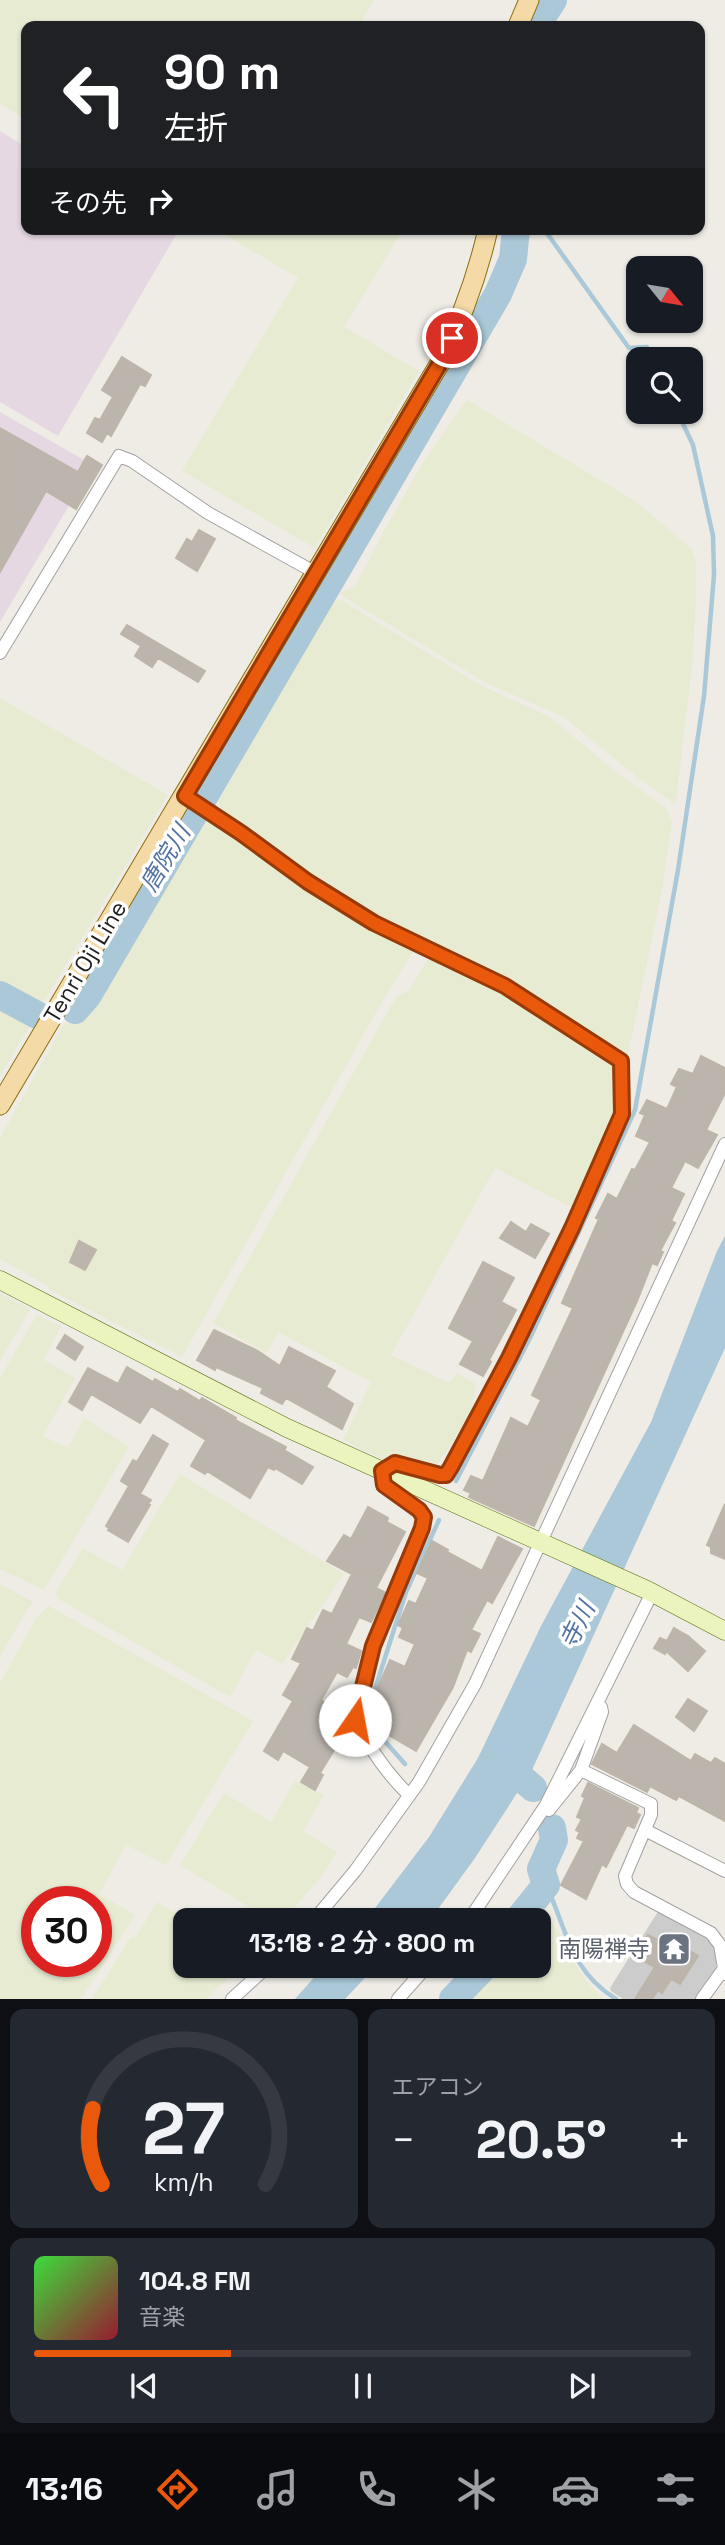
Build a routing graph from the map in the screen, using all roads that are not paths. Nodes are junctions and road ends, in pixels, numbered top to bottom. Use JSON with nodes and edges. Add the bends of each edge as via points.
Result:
{"nodes":[{"id":1,"x":529,"y":0,"type":"edge"},
{"id":2,"x":520,"y":21,"type":"edge"},
{"id":3,"x":487,"y":235,"type":"edge"},
{"id":4,"x":316,"y":573,"type":"junction"},
{"id":5,"x":0,"y":653,"type":"edge"},
{"id":6,"x":185,"y":796,"type":"junction"},
{"id":7,"x":0,"y":1105,"type":"edge"},
{"id":8,"x":725,"y":1144,"type":"edge"},
{"id":9,"x":0,"y":1280,"type":"edge"},
{"id":10,"x":382,"y":1471,"type":"junction"},
{"id":11,"x":543,"y":1544,"type":"junction"},
{"id":12,"x":650,"y":1592,"type":"junction"},
{"id":13,"x":725,"y":1631,"type":"edge"},
{"id":14,"x":599,"y":1700,"type":"junction"},
{"id":15,"x":581,"y":1770,"type":"junction"},
{"id":16,"x":410,"y":1795,"type":"junction"},
{"id":17,"x":542,"y":1811,"type":"junction"},
{"id":18,"x":645,"y":1830,"type":"junction"},
{"id":19,"x":725,"y":1871,"type":"edge"},
{"id":20,"x":324,"y":1908,"type":"edge"},
{"id":21,"x":477,"y":1908,"type":"edge"},
{"id":22,"x":725,"y":1970,"type":"edge"},
{"id":23,"x":254,"y":1978,"type":"edge"},
{"id":24,"x":417,"y":1978,"type":"edge"},
{"id":25,"x":232,"y":1999,"type":"edge"},
{"id":26,"x":398,"y":1999,"type":"edge"},
{"id":27,"x":702,"y":1999,"type":"edge"}],
"edges":[{"from":1,"to":2,"type":"main road"},
{"from":3,"to":4,"type":"main road","name":"Tenri Oji Line","via":[[464,313],[440,363]]},
{"from":4,"to":5,"type":"street","via":[[208,513],[119,456]]},
{"from":4,"to":6,"type":"main road","name":"Tenri Oji Line"},
{"from":6,"to":7,"type":"main road","name":"Tenri Oji Line"},
{"from":6,"to":10,"type":"street","via":[[374,923],[505,986],[621,1061],[622,1114],[509,1358],[451,1467],[446,1475],[395,1463]]},
{"from":8,"to":11,"type":"street"},
{"from":9,"to":10,"type":"street","via":[[287,1428]]},
{"from":10,"to":11,"type":"street"},
{"from":10,"to":16,"type":"street","via":[[384,1485],[424,1517],[373,1646],[355,1720]]},
{"from":11,"to":12,"type":"street"},
{"from":11,"to":16,"type":"street","via":[[475,1684]]},
{"from":12,"to":13,"type":"street"},
{"from":12,"to":14,"type":"street"},
{"from":14,"to":15,"type":"street","via":[[602,1712]]},
{"from":14,"to":17,"type":"street"},
{"from":15,"to":17,"type":"street","via":[[551,1809]]},
{"from":15,"to":18,"type":"street","via":[[651,1804]]},
{"from":16,"to":20,"type":"street"},
{"from":17,"to":21,"type":"street"},
{"from":18,"to":19,"type":"street"},
{"from":18,"to":22,"type":"street","via":[[625,1876],[627,1884],[711,1933],[720,1945]]},
{"from":22,"to":27,"type":"street"},
{"from":23,"to":25,"type":"street"},
{"from":24,"to":26,"type":"street"}]}
